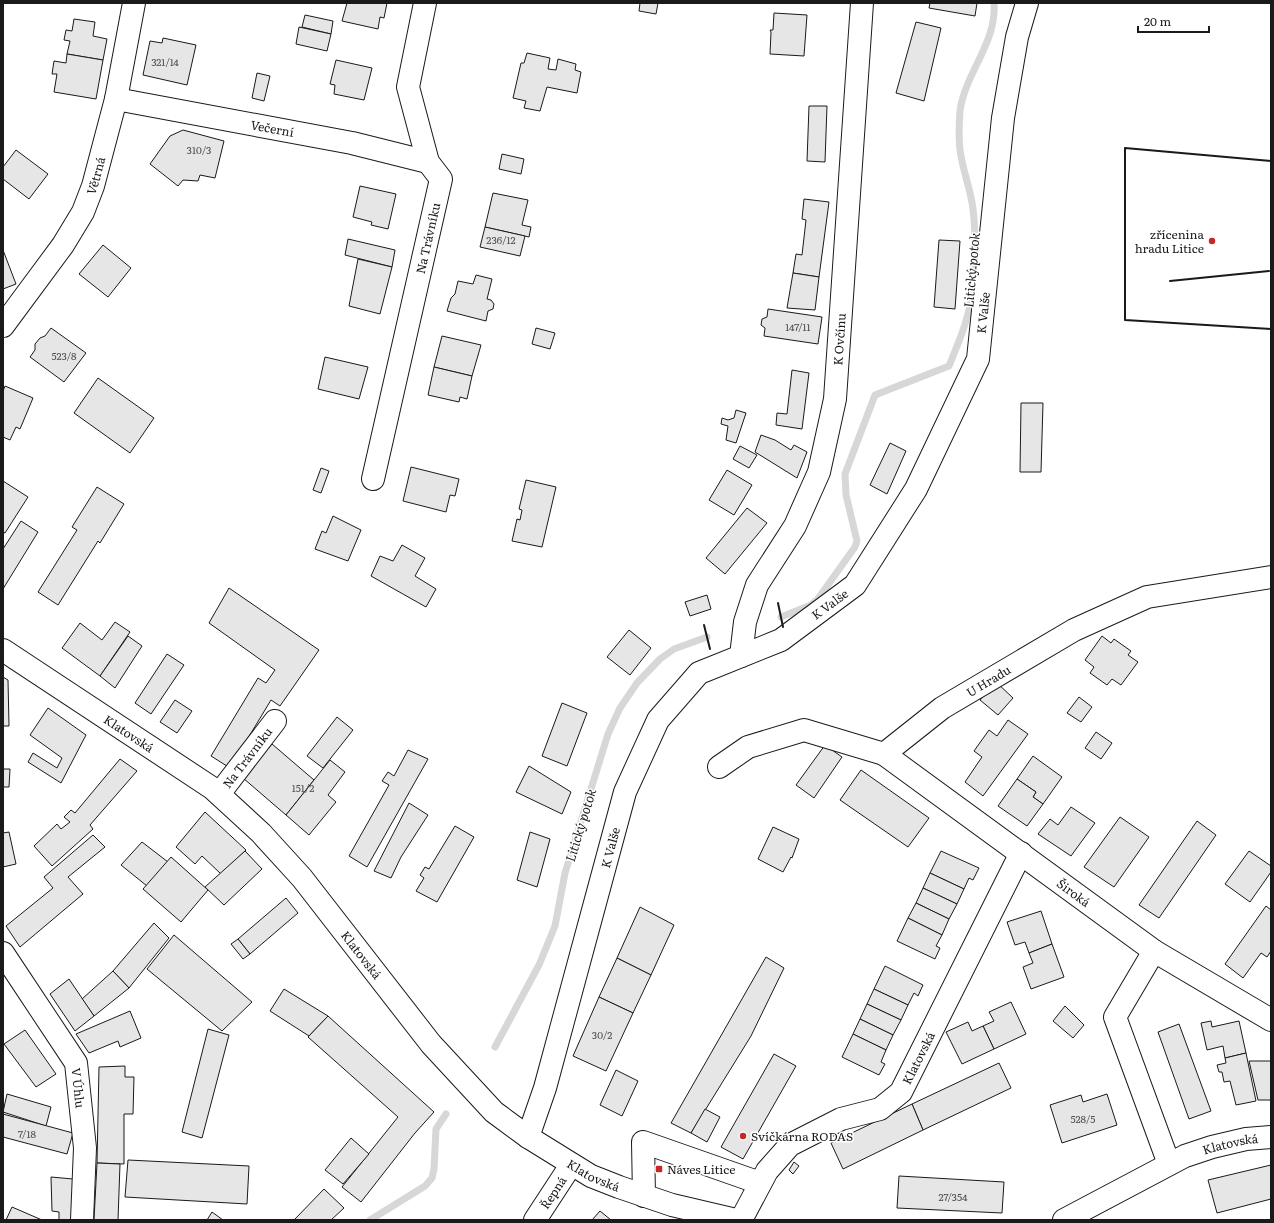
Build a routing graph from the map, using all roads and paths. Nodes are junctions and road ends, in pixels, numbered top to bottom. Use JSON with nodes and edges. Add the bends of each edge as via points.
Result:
{"nodes":[{"id":1,"x":134,"y":3,"type":"edge"},
{"id":2,"x":425,"y":3,"type":"edge"},
{"id":3,"x":862,"y":3,"type":"edge"},
{"id":4,"x":1027,"y":3,"type":"edge"},
{"id":5,"x":116,"y":99,"type":"junction"},
{"id":6,"x":428,"y":162,"type":"junction"},
{"id":7,"x":3,"y":326,"type":"edge"},
{"id":8,"x":373,"y":479,"type":"dead end"},
{"id":9,"x":1271,"y":577,"type":"edge"},
{"id":10,"x":3,"y":650,"type":"edge"},
{"id":11,"x":741,"y":656,"type":"junction"},
{"id":12,"x":275,"y":721,"type":"dead end"},
{"id":13,"x":884,"y":754,"type":"junction"},
{"id":14,"x":720,"y":767,"type":"dead end"},
{"id":15,"x":219,"y":794,"type":"junction"},
{"id":16,"x":1021,"y":853,"type":"junction"},
{"id":17,"x":1154,"y":951,"type":"junction"},
{"id":18,"x":3,"y":953,"type":"edge"},
{"id":19,"x":1271,"y":1020,"type":"edge"},
{"id":20,"x":528,"y":1137,"type":"junction"},
{"id":21,"x":1271,"y":1137,"type":"edge"},
{"id":22,"x":1169,"y":1164,"type":"junction"},
{"id":23,"x":571,"y":1165,"type":"junction"},
{"id":24,"x":760,"y":1183,"type":"junction"},
{"id":25,"x":644,"y":1196,"type":"junction"},
{"id":26,"x":1078,"y":1217,"type":"edge"},
{"id":27,"x":732,"y":1219,"type":"edge"},
{"id":28,"x":82,"y":1220,"type":"edge"},
{"id":29,"x":534,"y":1220,"type":"edge"}],
"edges":[{"from":1,"to":5,"type":"street","name":"Větrná"},
{"from":2,"to":6,"type":"street","name":"Na Trávníku","via":[[408,87]]},
{"from":3,"to":11,"type":"street","name":"K Ovčínu","via":[[835,399],[819,472],[795,526],[757,586],[745,622]]},
{"from":4,"to":11,"type":"street","name":"K Valše","via":[[1017,37],[1002,118],[978,359],[916,489],[855,585],[781,640]]},
{"from":5,"to":6,"type":"street","name":"Večerní","via":[[352,143]]},
{"from":5,"to":7,"type":"street","name":"Větrná","via":[[93,186],[83,212],[63,245]]},
{"from":6,"to":8,"type":"street","name":"Na Trávníku","via":[[441,179]]},
{"from":9,"to":13,"type":"street","name":"U Hradu","via":[[1147,597],[1074,630],[942,708]]},
{"from":10,"to":15,"type":"street","name":"Klatovská"},
{"from":11,"to":20,"type":"street","name":"K Valše","via":[[699,673],[658,720],[625,792],[545,1088]]},
{"from":12,"to":15,"type":"street","name":"Na Trávníku"},
{"from":13,"to":14,"type":"street","via":[[804,730],[748,747]]},
{"from":13,"to":16,"type":"street","name":"Široká"},
{"from":15,"to":20,"type":"street","name":"Klatovská","via":[[261,833],[302,878],[431,1044],[467,1084],[494,1112]]},
{"from":16,"to":17,"type":"street","name":"Široká"},
{"from":16,"to":24,"type":"street","name":"Klatovská","via":[[901,1092],[880,1109],[841,1119],[790,1145],[766,1170]]},
{"from":17,"to":19,"type":"street","name":"Široká"},
{"from":17,"to":22,"type":"street","via":[[1115,1018]]},
{"from":18,"to":28,"type":"street","name":"V Úhlu","via":[[76,1063],[85,1148]]},
{"from":20,"to":23,"type":"street","name":"Klatovská"},
{"from":21,"to":22,"type":"street","name":"Klatovská","via":[[1246,1139],[1212,1147]]},
{"from":22,"to":26,"type":"street","name":"Klatovská"},
{"from":23,"to":25,"type":"street","name":"Klatovská","via":[[591,1176]]},
{"from":23,"to":29,"type":"street","name":"Řepná"},
{"from":24,"to":25,"type":"street","via":[[643,1142]]},
{"from":24,"to":27,"type":"street","name":"Klatovská"},
{"from":25,"to":27,"type":"street","name":"Klatovská"}]}
